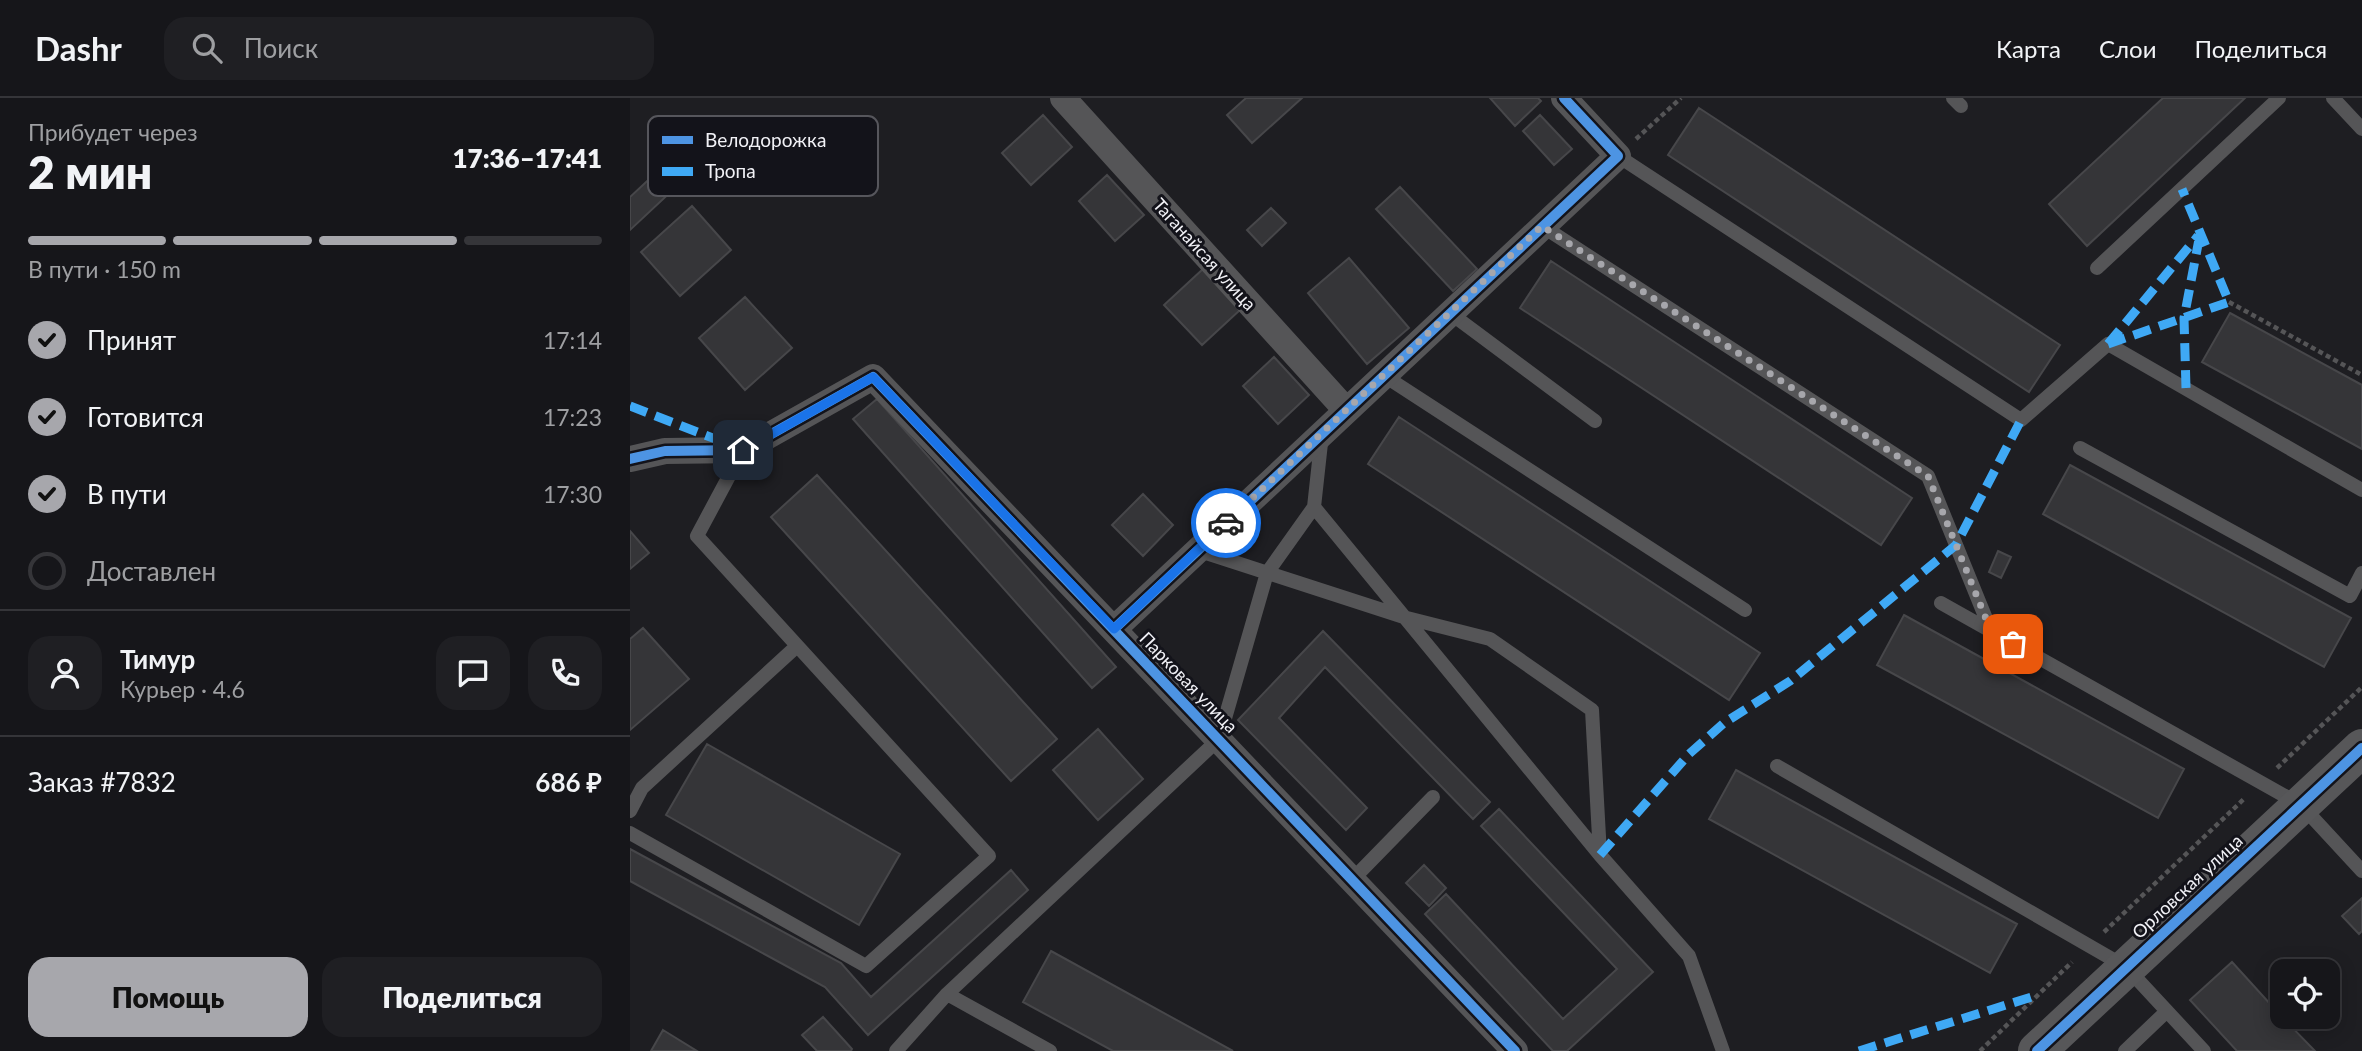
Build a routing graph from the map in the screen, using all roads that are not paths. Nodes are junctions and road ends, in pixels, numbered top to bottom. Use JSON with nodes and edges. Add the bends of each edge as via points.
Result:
{"nodes":[{"id":1,"x":1063,"y":98,"type":"edge"},
{"id":2,"x":1564,"y":98,"type":"edge"},
{"id":3,"x":2279,"y":98,"type":"edge"},
{"id":4,"x":2333,"y":98,"type":"edge"},
{"id":5,"x":2362,"y":129,"type":"edge"},
{"id":6,"x":1618,"y":156,"type":"junction"},
{"id":7,"x":1542,"y":226,"type":"junction"},
{"id":8,"x":2097,"y":268,"type":"dead end"},
{"id":9,"x":1450,"y":313,"type":"junction"},
{"id":10,"x":1383,"y":375,"type":"junction"},
{"id":11,"x":1346,"y":410,"type":"junction"},
{"id":12,"x":1595,"y":421,"type":"dead end"},
{"id":13,"x":1322,"y":432,"type":"junction"},
{"id":14,"x":2080,"y":448,"type":"dead end"},
{"id":15,"x":743,"y":450,"type":"junction"},
{"id":16,"x":630,"y":459,"type":"edge"},
{"id":17,"x":2362,"y":490,"type":"edge"},
{"id":18,"x":1314,"y":506,"type":"junction"},
{"id":19,"x":1197,"y":550,"type":"junction"},
{"id":20,"x":1267,"y":573,"type":"junction"},
{"id":21,"x":2362,"y":573,"type":"edge"},
{"id":22,"x":1941,"y":603,"type":"dead end"},
{"id":23,"x":1745,"y":610,"type":"dead end"},
{"id":24,"x":1407,"y":618,"type":"junction"},
{"id":25,"x":1114,"y":629,"type":"junction"},
{"id":26,"x":1991,"y":631,"type":"junction"},
{"id":27,"x":797,"y":646,"type":"junction"},
{"id":28,"x":1219,"y":739,"type":"junction"},
{"id":29,"x":2362,"y":748,"type":"edge"},
{"id":30,"x":1777,"y":766,"type":"dead end"},
{"id":31,"x":1433,"y":797,"type":"dead end"},
{"id":32,"x":2301,"y":805,"type":"junction"},
{"id":33,"x":630,"y":811,"type":"edge"},
{"id":34,"x":630,"y":833,"type":"edge"},
{"id":35,"x":1600,"y":855,"type":"junction"},
{"id":36,"x":2362,"y":871,"type":"edge"},
{"id":37,"x":1353,"y":879,"type":"junction"},
{"id":38,"x":2126,"y":967,"type":"junction"},
{"id":39,"x":947,"y":994,"type":"junction"},
{"id":40,"x":2167,"y":1011,"type":"junction"},
{"id":41,"x":2188,"y":1034,"type":"junction"},
{"id":42,"x":896,"y":1051,"type":"edge"},
{"id":43,"x":1050,"y":1051,"type":"edge"},
{"id":44,"x":1515,"y":1051,"type":"edge"},
{"id":45,"x":1723,"y":1051,"type":"edge"},
{"id":46,"x":2037,"y":1051,"type":"edge"},
{"id":47,"x":2125,"y":1051,"type":"edge"},
{"id":48,"x":2189,"y":1051,"type":"edge"},
{"id":49,"x":2204,"y":1051,"type":"edge"}],
"edges":[{"from":1,"to":11,"type":"street","name":"Таганайсая улица"},
{"from":2,"to":6,"type":"street"},
{"from":3,"to":8,"type":"lane"},
{"from":4,"to":5,"type":"lane"},
{"from":6,"to":7,"type":"street"},
{"from":6,"to":17,"type":"lane","via":[[2021,420],[2108,344]]},
{"from":7,"to":9,"type":"street"},
{"from":7,"to":26,"type":"lane","via":[[1928,476]]},
{"from":9,"to":10,"type":"street"},
{"from":9,"to":12,"type":"lane"},
{"from":10,"to":11,"type":"street"},
{"from":10,"to":23,"type":"lane"},
{"from":11,"to":13,"type":"street"},
{"from":13,"to":18,"type":"lane"},
{"from":13,"to":19,"type":"street"},
{"from":14,"to":21,"type":"lane","via":[[2350,596]]},
{"from":15,"to":16,"type":"street","name":"Парковая улица","via":[[665,451]]},
{"from":15,"to":25,"type":"street","name":"Парковая улица","via":[[873,377]]},
{"from":15,"to":27,"type":"lane","via":[[698,536]]},
{"from":18,"to":20,"type":"lane"},
{"from":18,"to":24,"type":"lane"},
{"from":19,"to":20,"type":"lane"},
{"from":19,"to":25,"type":"street"},
{"from":20,"to":24,"type":"lane"},
{"from":20,"to":28,"type":"lane"},
{"from":22,"to":26,"type":"lane"},
{"from":24,"to":35,"type":"lane"},
{"from":24,"to":35,"type":"lane","via":[[1490,639],[1592,710]]},
{"from":25,"to":28,"type":"street","name":"Парковая улица"},
{"from":26,"to":32,"type":"lane"},
{"from":27,"to":33,"type":"lane","via":[[642,788]]},
{"from":27,"to":34,"type":"lane","via":[[989,856],[866,967]]},
{"from":28,"to":37,"type":"street","name":"Парковая улица"},
{"from":28,"to":39,"type":"lane"},
{"from":29,"to":32,"type":"street","name":"Орловская улица"},
{"from":30,"to":38,"type":"lane"},
{"from":31,"to":37,"type":"lane"},
{"from":32,"to":36,"type":"lane"},
{"from":32,"to":38,"type":"street","name":"Орловская улица"},
{"from":35,"to":45,"type":"lane","via":[[1689,956]]},
{"from":37,"to":44,"type":"street","name":"Парковая улица"},
{"from":38,"to":40,"type":"lane"},
{"from":38,"to":46,"type":"street","name":"Орловская улица"},
{"from":39,"to":42,"type":"lane"},
{"from":39,"to":43,"type":"lane"},
{"from":40,"to":41,"type":"lane"},
{"from":40,"to":47,"type":"lane"},
{"from":41,"to":48,"type":"lane"},
{"from":41,"to":49,"type":"lane"}]}
